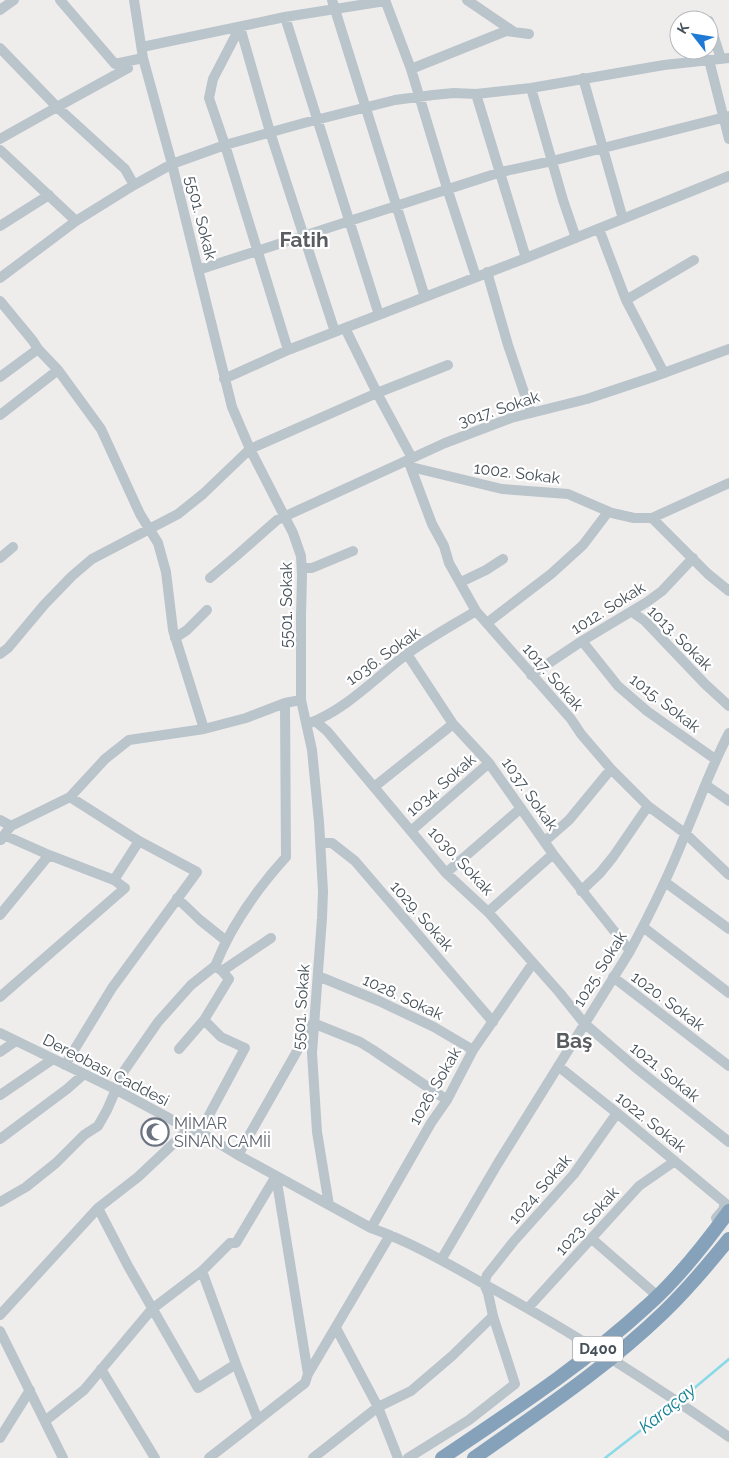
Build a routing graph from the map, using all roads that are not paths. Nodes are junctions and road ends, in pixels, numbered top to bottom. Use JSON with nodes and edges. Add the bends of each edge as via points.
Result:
{"nodes":[{"id":1,"x":14,"y":0,"type":"edge"},
{"id":2,"x":60,"y":0,"type":"edge"},
{"id":3,"x":134,"y":0,"type":"edge"},
{"id":4,"x":467,"y":0,"type":"edge"},
{"id":5,"x":385,"y":1,"type":"edge"},
{"id":6,"x":333,"y":5,"type":"edge"},
{"id":7,"x":0,"y":10,"type":"edge"},
{"id":8,"x":285,"y":17,"type":"junction"},
{"id":9,"x":240,"y":27,"type":"junction"},
{"id":10,"x":514,"y":32,"type":"junction"},
{"id":11,"x":529,"y":34,"type":"dead end"},
{"id":12,"x":719,"y":44,"type":"edge"},
{"id":13,"x":142,"y":47,"type":"junction"},
{"id":14,"x":0,"y":48,"type":"edge"},
{"id":15,"x":143,"y":58,"type":"junction"},
{"id":16,"x":725,"y":58,"type":"edge"},
{"id":17,"x":709,"y":60,"type":"joint"},
{"id":18,"x":126,"y":62,"type":"junction"},
{"id":19,"x":411,"y":69,"type":"junction"},
{"id":20,"x":583,"y":78,"type":"junction"},
{"id":21,"x":531,"y":88,"type":"junction"},
{"id":22,"x":476,"y":94,"type":"junction"},
{"id":23,"x":419,"y":97,"type":"junction"},
{"id":24,"x":365,"y":106,"type":"junction"},
{"id":25,"x":57,"y":107,"type":"junction"},
{"id":26,"x":726,"y":117,"type":"edge"},
{"id":27,"x":318,"y":119,"type":"junction"},
{"id":28,"x":270,"y":132,"type":"junction"},
{"id":29,"x":0,"y":139,"type":"edge"},
{"id":30,"x":729,"y":139,"type":"edge"},
{"id":31,"x":226,"y":145,"type":"junction"},
{"id":32,"x":602,"y":147,"type":"junction"},
{"id":33,"x":0,"y":150,"type":"edge"},
{"id":34,"x":552,"y":161,"type":"junction"},
{"id":35,"x":172,"y":164,"type":"junction"},
{"id":36,"x":501,"y":172,"type":"junction"},
{"id":37,"x":729,"y":176,"type":"edge"},
{"id":38,"x":134,"y":186,"type":"junction"},
{"id":39,"x":447,"y":188,"type":"junction"},
{"id":40,"x":49,"y":195,"type":"junction"},
{"id":41,"x":396,"y":206,"type":"junction"},
{"id":42,"x":623,"y":219,"type":"junction"},
{"id":43,"x":76,"y":221,"type":"junction"},
{"id":44,"x":350,"y":221,"type":"junction"},
{"id":45,"x":0,"y":226,"type":"edge"},
{"id":46,"x":599,"y":229,"type":"junction"},
{"id":47,"x":304,"y":236,"type":"junction"},
{"id":48,"x":576,"y":238,"type":"junction"},
{"id":49,"x":258,"y":252,"type":"junction"},
{"id":50,"x":526,"y":258,"type":"junction"},
{"id":51,"x":694,"y":260,"type":"dead end"},
{"id":52,"x":198,"y":270,"type":"junction"},
{"id":53,"x":487,"y":272,"type":"junction"},
{"id":54,"x":476,"y":277,"type":"junction"},
{"id":55,"x":0,"y":278,"type":"edge"},
{"id":56,"x":425,"y":297,"type":"junction"},
{"id":57,"x":626,"y":300,"type":"junction"},
{"id":58,"x":0,"y":301,"type":"edge"},
{"id":59,"x":379,"y":315,"type":"junction"},
{"id":60,"x":340,"y":330,"type":"junction"},
{"id":61,"x":38,"y":349,"type":"junction"},
{"id":62,"x":729,"y":349,"type":"edge"},
{"id":63,"x":288,"y":350,"type":"junction"},
{"id":64,"x":448,"y":365,"type":"dead end"},
{"id":65,"x":58,"y":370,"type":"junction"},
{"id":66,"x":664,"y":373,"type":"junction"},
{"id":67,"x":0,"y":377,"type":"edge"},
{"id":68,"x":224,"y":379,"type":"junction"},
{"id":69,"x":377,"y":393,"type":"junction"},
{"id":70,"x":531,"y":413,"type":"junction"},
{"id":71,"x":0,"y":415,"type":"edge"},
{"id":72,"x":250,"y":449,"type":"junction"},
{"id":73,"x":410,"y":462,"type":"junction"},
{"id":74,"x":729,"y":483,"type":"edge"},
{"id":75,"x":608,"y":512,"type":"junction"},
{"id":76,"x":285,"y":516,"type":"junction"},
{"id":77,"x":652,"y":518,"type":"junction"},
{"id":78,"x":150,"y":529,"type":"junction"},
{"id":79,"x":13,"y":547,"type":"dead end"},
{"id":80,"x":353,"y":552,"type":"dead end"},
{"id":81,"x":0,"y":558,"type":"edge"},
{"id":82,"x":693,"y":558,"type":"junction"},
{"id":83,"x":503,"y":559,"type":"dead end"},
{"id":84,"x":302,"y":568,"type":"junction"},
{"id":85,"x":210,"y":578,"type":"dead end"},
{"id":86,"x":461,"y":582,"type":"junction"},
{"id":87,"x":729,"y":591,"type":"edge"},
{"id":88,"x":207,"y":610,"type":"dead end"},
{"id":89,"x":476,"y":611,"type":"junction"},
{"id":90,"x":632,"y":612,"type":"junction"},
{"id":91,"x":487,"y":623,"type":"junction"},
{"id":92,"x":175,"y":638,"type":"junction"},
{"id":93,"x":582,"y":642,"type":"junction"},
{"id":94,"x":0,"y":654,"type":"edge"},
{"id":95,"x":407,"y":654,"type":"junction"},
{"id":96,"x":531,"y":675,"type":"junction"},
{"id":97,"x":301,"y":700,"type":"junction"},
{"id":98,"x":285,"y":703,"type":"junction"},
{"id":99,"x":729,"y":706,"type":"edge"},
{"id":100,"x":311,"y":722,"type":"junction"},
{"id":101,"x":453,"y":724,"type":"junction"},
{"id":102,"x":204,"y":729,"type":"junction"},
{"id":103,"x":729,"y":733,"type":"edge"},
{"id":104,"x":715,"y":759,"type":"junction"},
{"id":105,"x":490,"y":763,"type":"junction"},
{"id":106,"x":611,"y":769,"type":"junction"},
{"id":107,"x":706,"y":785,"type":"junction"},
{"id":108,"x":374,"y":788,"type":"junction"},
{"id":109,"x":70,"y":797,"type":"junction"},
{"id":110,"x":729,"y":801,"type":"edge"},
{"id":111,"x":648,"y":806,"type":"junction"},
{"id":112,"x":521,"y":808,"type":"junction"},
{"id":113,"x":0,"y":820,"type":"edge"},
{"id":114,"x":11,"y":826,"type":"junction"},
{"id":115,"x":412,"y":830,"type":"junction"},
{"id":116,"x":686,"y":834,"type":"junction"},
{"id":117,"x":2,"y":838,"type":"edge"},
{"id":118,"x":138,"y":840,"type":"junction"},
{"id":119,"x":545,"y":841,"type":"junction"},
{"id":120,"x":320,"y":842,"type":"junction"},
{"id":121,"x":553,"y":854,"type":"junction"},
{"id":122,"x":49,"y":855,"type":"junction"},
{"id":123,"x":446,"y":873,"type":"junction"},
{"id":124,"x":729,"y":875,"type":"edge"},
{"id":125,"x":114,"y":880,"type":"junction"},
{"id":126,"x":665,"y":882,"type":"junction"},
{"id":127,"x":581,"y":891,"type":"junction"},
{"id":128,"x":178,"y":898,"type":"junction"},
{"id":129,"x":488,"y":912,"type":"junction"},
{"id":130,"x":0,"y":915,"type":"edge"},
{"id":131,"x":643,"y":927,"type":"junction"},
{"id":132,"x":729,"y":929,"type":"edge"},
{"id":133,"x":271,"y":938,"type":"dead end"},
{"id":134,"x":225,"y":940,"type":"junction"},
{"id":135,"x":630,"y":950,"type":"junction"},
{"id":136,"x":532,"y":963,"type":"junction"},
{"id":137,"x":218,"y":968,"type":"junction"},
{"id":138,"x":318,"y":976,"type":"junction"},
{"id":139,"x":613,"y":978,"type":"junction"},
{"id":140,"x":729,"y":993,"type":"edge"},
{"id":141,"x":0,"y":997,"type":"edge"},
{"id":142,"x":204,"y":1020,"type":"junction"},
{"id":143,"x":493,"y":1022,"type":"junction"},
{"id":144,"x":313,"y":1023,"type":"junction"},
{"id":145,"x":584,"y":1023,"type":"junction"},
{"id":146,"x":0,"y":1033,"type":"edge"},
{"id":147,"x":16,"y":1041,"type":"junction"},
{"id":148,"x":179,"y":1049,"type":"dead end"},
{"id":149,"x":473,"y":1050,"type":"junction"},
{"id":150,"x":0,"y":1052,"type":"edge"},
{"id":151,"x":53,"y":1059,"type":"junction"},
{"id":152,"x":65,"y":1065,"type":"junction"},
{"id":153,"x":558,"y":1066,"type":"junction"},
{"id":154,"x":729,"y":1066,"type":"edge"},
{"id":155,"x":84,"y":1074,"type":"junction"},
{"id":156,"x":115,"y":1090,"type":"junction"},
{"id":157,"x":0,"y":1095,"type":"edge"},
{"id":158,"x":447,"y":1100,"type":"junction"},
{"id":159,"x":618,"y":1113,"type":"junction"},
{"id":160,"x":189,"y":1129,"type":"junction"},
{"id":161,"x":200,"y":1132,"type":"junction"},
{"id":162,"x":0,"y":1139,"type":"edge"},
{"id":163,"x":729,"y":1142,"type":"edge"},
{"id":164,"x":238,"y":1155,"type":"junction"},
{"id":165,"x":675,"y":1162,"type":"junction"},
{"id":166,"x":276,"y":1176,"type":"junction"},
{"id":167,"x":0,"y":1202,"type":"edge"},
{"id":168,"x":329,"y":1205,"type":"junction"},
{"id":169,"x":727,"y":1207,"type":"edge"},
{"id":170,"x":98,"y":1208,"type":"junction"},
{"id":171,"x":371,"y":1228,"type":"junction"},
{"id":172,"x":390,"y":1235,"type":"junction"},
{"id":173,"x":592,"y":1239,"type":"junction"},
{"id":174,"x":729,"y":1239,"type":"edge"},
{"id":175,"x":441,"y":1260,"type":"junction"},
{"id":176,"x":202,"y":1271,"type":"junction"},
{"id":177,"x":484,"y":1284,"type":"junction"},
{"id":178,"x":653,"y":1292,"type":"junction"},
{"id":179,"x":528,"y":1308,"type":"junction"},
{"id":180,"x":152,"y":1309,"type":"junction"},
{"id":181,"x":0,"y":1314,"type":"edge"},
{"id":182,"x":493,"y":1316,"type":"junction"},
{"id":183,"x":336,"y":1328,"type":"junction"},
{"id":184,"x":0,"y":1331,"type":"edge"},
{"id":185,"x":594,"y":1348,"type":"junction"},
{"id":186,"x":611,"y":1358,"type":"junction"},
{"id":187,"x":236,"y":1364,"type":"junction"},
{"id":188,"x":101,"y":1369,"type":"junction"},
{"id":189,"x":308,"y":1374,"type":"junction"},
{"id":190,"x":30,"y":1390,"type":"junction"},
{"id":191,"x":378,"y":1407,"type":"junction"},
{"id":192,"x":258,"y":1420,"type":"junction"},
{"id":193,"x":45,"y":1421,"type":"junction"},
{"id":194,"x":729,"y":1437,"type":"edge"},
{"id":195,"x":0,"y":1438,"type":"edge"},
{"id":196,"x":63,"y":1458,"type":"edge"},
{"id":197,"x":155,"y":1458,"type":"edge"},
{"id":198,"x":209,"y":1458,"type":"edge"},
{"id":199,"x":313,"y":1458,"type":"edge"},
{"id":200,"x":398,"y":1458,"type":"edge"},
{"id":201,"x":408,"y":1458,"type":"edge"},
{"id":202,"x":442,"y":1458,"type":"edge"},
{"id":203,"x":474,"y":1458,"type":"edge"}],
"edges":[{"from":1,"to":7,"type":"street"},
{"from":2,"to":18,"type":"street","via":[[115,64]]},
{"from":3,"to":13,"type":"street","name":"5501. Sokak"},
{"from":4,"to":10,"type":"street"},
{"from":5,"to":6,"type":"street"},
{"from":5,"to":19,"type":"street"},
{"from":6,"to":8,"type":"street"},
{"from":6,"to":24,"type":"street"},
{"from":8,"to":9,"type":"street"},
{"from":8,"to":27,"type":"street"},
{"from":9,"to":13,"type":"street"},
{"from":9,"to":28,"type":"street","name":"1017. Sokak"},
{"from":9,"to":31,"type":"street","via":[[213,79],[209,98]]},
{"from":10,"to":11,"type":"street"},
{"from":10,"to":19,"type":"street","via":[[506,31]]},
{"from":12,"to":16,"type":"street"},
{"from":13,"to":15,"type":"street","name":"5501. Sokak"},
{"from":14,"to":25,"type":"street"},
{"from":15,"to":18,"type":"street"},
{"from":15,"to":35,"type":"street","name":"5501. Sokak"},
{"from":17,"to":20,"type":"street"},
{"from":17,"to":26,"type":"street"},
{"from":18,"to":25,"type":"street","via":[[128,68]]},
{"from":19,"to":23,"type":"street"},
{"from":20,"to":21,"type":"street"},
{"from":20,"to":32,"type":"street"},
{"from":21,"to":22,"type":"street"},
{"from":21,"to":34,"type":"street"},
{"from":22,"to":23,"type":"street"},
{"from":22,"to":36,"type":"street"},
{"from":23,"to":24,"type":"street"},
{"from":23,"to":39,"type":"street"},
{"from":24,"to":27,"type":"street"},
{"from":24,"to":41,"type":"street"},
{"from":25,"to":29,"type":"street"},
{"from":25,"to":38,"type":"street","via":[[125,169]]},
{"from":26,"to":30,"type":"street"},
{"from":26,"to":32,"type":"street"},
{"from":27,"to":28,"type":"street"},
{"from":27,"to":44,"type":"street"},
{"from":28,"to":31,"type":"street"},
{"from":28,"to":47,"type":"street","name":"1017. Sokak"},
{"from":31,"to":35,"type":"street"},
{"from":31,"to":49,"type":"street"},
{"from":32,"to":34,"type":"street"},
{"from":32,"to":42,"type":"street"},
{"from":33,"to":40,"type":"street"},
{"from":34,"to":36,"type":"street"},
{"from":34,"to":48,"type":"street"},
{"from":35,"to":38,"type":"street"},
{"from":35,"to":52,"type":"street","name":"5501. Sokak"},
{"from":36,"to":39,"type":"street"},
{"from":36,"to":50,"type":"street"},
{"from":37,"to":42,"type":"street"},
{"from":38,"to":43,"type":"street"},
{"from":39,"to":41,"type":"street"},
{"from":39,"to":54,"type":"street"},
{"from":40,"to":43,"type":"street"},
{"from":40,"to":45,"type":"street"},
{"from":41,"to":44,"type":"street"},
{"from":41,"to":56,"type":"street"},
{"from":42,"to":46,"type":"street"},
{"from":43,"to":55,"type":"street"},
{"from":44,"to":47,"type":"street"},
{"from":44,"to":59,"type":"street"},
{"from":46,"to":48,"type":"street"},
{"from":46,"to":57,"type":"street"},
{"from":47,"to":49,"type":"street"},
{"from":47,"to":60,"type":"street","name":"1017. Sokak"},
{"from":48,"to":50,"type":"street"},
{"from":49,"to":52,"type":"street"},
{"from":49,"to":63,"type":"street"},
{"from":50,"to":53,"type":"street"},
{"from":51,"to":57,"type":"street"},
{"from":52,"to":68,"type":"street","name":"5501. Sokak"},
{"from":53,"to":54,"type":"street"},
{"from":53,"to":70,"type":"street"},
{"from":54,"to":56,"type":"street"},
{"from":56,"to":59,"type":"street"},
{"from":57,"to":66,"type":"street"},
{"from":58,"to":61,"type":"street"},
{"from":59,"to":60,"type":"street"},
{"from":60,"to":63,"type":"street"},
{"from":60,"to":69,"type":"street","name":"1017. Sokak"},
{"from":61,"to":65,"type":"street"},
{"from":61,"to":67,"type":"street"},
{"from":62,"to":66,"type":"street","name":"3017. Sokak"},
{"from":63,"to":68,"type":"street"},
{"from":64,"to":69,"type":"street"},
{"from":65,"to":71,"type":"street"},
{"from":65,"to":78,"type":"street","via":[[101,429]]},
{"from":66,"to":70,"type":"street","name":"3017. Sokak","via":[[587,399]]},
{"from":68,"to":72,"type":"street","name":"5501. Sokak"},
{"from":69,"to":72,"type":"street"},
{"from":69,"to":73,"type":"street","name":"1017. Sokak"},
{"from":70,"to":73,"type":"street","name":"3017. Sokak","via":[[500,422]]},
{"from":72,"to":76,"type":"street","name":"5501. Sokak"},
{"from":72,"to":78,"type":"street","via":[[203,494],[178,514]]},
{"from":73,"to":75,"type":"street","name":"1002. Sokak","via":[[502,489],[568,494]]},
{"from":73,"to":76,"type":"street","name":"3017. Sokak"},
{"from":73,"to":86,"type":"street","name":"1017. Sokak","via":[[432,524]]},
{"from":74,"to":77,"type":"street","name":"1002. Sokak"},
{"from":75,"to":77,"type":"street","name":"1002. Sokak"},
{"from":75,"to":91,"type":"street","via":[[583,545]]},
{"from":76,"to":84,"type":"street","name":"5501. Sokak","via":[[298,545]]},
{"from":76,"to":85,"type":"street","name":"3017. Sokak"},
{"from":77,"to":82,"type":"street"},
{"from":78,"to":92,"type":"street","via":[[158,543],[166,572]]},
{"from":78,"to":94,"type":"street","via":[[92,559],[72,576]]},
{"from":79,"to":81,"type":"street"},
{"from":80,"to":84,"type":"street","via":[[312,568]]},
{"from":82,"to":87,"type":"street"},
{"from":82,"to":90,"type":"street","name":"1012. Sokak","via":[[662,591]]},
{"from":83,"to":86,"type":"street"},
{"from":84,"to":97,"type":"street","name":"5501. Sokak"},
{"from":86,"to":89,"type":"street","name":"1017. Sokak"},
{"from":88,"to":92,"type":"street"},
{"from":89,"to":91,"type":"street","name":"1017. Sokak"},
{"from":89,"to":95,"type":"street","name":"1036. Sokak"},
{"from":90,"to":93,"type":"street","name":"1012. Sokak"},
{"from":90,"to":99,"type":"street","name":"1013. Sokak","via":[[645,621]]},
{"from":91,"to":96,"type":"street","name":"1017. Sokak"},
{"from":92,"to":102,"type":"street"},
{"from":93,"to":96,"type":"street","name":"1012. Sokak"},
{"from":93,"to":104,"type":"street","name":"1015. Sokak","via":[[618,686],[647,711]]},
{"from":95,"to":100,"type":"street","name":"1036. Sokak","via":[[324,717]]},
{"from":95,"to":101,"type":"street","name":"1037. Sokak"},
{"from":96,"to":106,"type":"street","name":"1017. Sokak"},
{"from":97,"to":98,"type":"street"},
{"from":97,"to":100,"type":"street","name":"5501. Sokak"},
{"from":98,"to":102,"type":"street"},
{"from":98,"to":134,"type":"street","via":[[286,857],[270,874]]},
{"from":100,"to":108,"type":"street","name":"1030. Sokak","via":[[327,731]]},
{"from":100,"to":120,"type":"street","name":"5501. Sokak"},
{"from":101,"to":105,"type":"street","name":"1037. Sokak"},
{"from":101,"to":108,"type":"street"},
{"from":102,"to":109,"type":"street","via":[[129,740],[105,759]]},
{"from":103,"to":104,"type":"street","name":"1025. Sokak"},
{"from":104,"to":107,"type":"street","name":"1025. Sokak"},
{"from":105,"to":112,"type":"street","name":"1037. Sokak"},
{"from":105,"to":115,"type":"street","name":"1034. Sokak"},
{"from":106,"to":111,"type":"street","name":"1017. Sokak"},
{"from":106,"to":119,"type":"street","via":[[569,820]]},
{"from":107,"to":110,"type":"street"},
{"from":107,"to":116,"type":"street","name":"1025. Sokak"},
{"from":108,"to":115,"type":"street","name":"1030. Sokak"},
{"from":109,"to":114,"type":"street"},
{"from":109,"to":118,"type":"street"},
{"from":111,"to":116,"type":"street","name":"1017. Sokak"},
{"from":111,"to":127,"type":"street","via":[[600,873]]},
{"from":112,"to":119,"type":"street","name":"1037. Sokak"},
{"from":112,"to":123,"type":"street"},
{"from":113,"to":114,"type":"street"},
{"from":114,"to":117,"type":"street"},
{"from":115,"to":123,"type":"street","name":"1030. Sokak"},
{"from":116,"to":124,"type":"street","name":"1017. Sokak"},
{"from":116,"to":126,"type":"street","name":"1025. Sokak"},
{"from":117,"to":122,"type":"street"},
{"from":118,"to":125,"type":"street"},
{"from":118,"to":128,"type":"street","via":[[197,872]]},
{"from":119,"to":121,"type":"street","name":"1037. Sokak"},
{"from":120,"to":138,"type":"street","name":"5501. Sokak","via":[[323,900]]},
{"from":120,"to":143,"type":"street","name":"1029. Sokak","via":[[332,843],[355,861]]},
{"from":121,"to":127,"type":"street","name":"1037. Sokak"},
{"from":121,"to":129,"type":"street"},
{"from":122,"to":125,"type":"street"},
{"from":122,"to":130,"type":"street"},
{"from":123,"to":129,"type":"street","name":"1030. Sokak"},
{"from":125,"to":141,"type":"street","via":[[125,888]]},
{"from":126,"to":131,"type":"street","name":"1025. Sokak"},
{"from":126,"to":132,"type":"street"},
{"from":127,"to":135,"type":"street","name":"1037. Sokak"},
{"from":128,"to":134,"type":"street"},
{"from":128,"to":152,"type":"street","via":[[112,988]]},
{"from":129,"to":136,"type":"street","name":"1030. Sokak"},
{"from":131,"to":135,"type":"street","name":"1025. Sokak"},
{"from":131,"to":140,"type":"street"},
{"from":133,"to":137,"type":"street"},
{"from":134,"to":137,"type":"street"},
{"from":135,"to":139,"type":"street","name":"1025. Sokak"},
{"from":136,"to":143,"type":"street","name":"1026. Sokak"},
{"from":136,"to":145,"type":"street","name":"1030. Sokak"},
{"from":137,"to":142,"type":"street","via":[[230,979]]},
{"from":137,"to":156,"type":"street","via":[[191,985],[158,1022],[124,1071]]},
{"from":138,"to":144,"type":"street","name":"5501. Sokak"},
{"from":138,"to":149,"type":"street","name":"1028. Sokak","via":[[428,1024]]},
{"from":139,"to":145,"type":"street","name":"1025. Sokak"},
{"from":139,"to":154,"type":"street","name":"1020. Sokak"},
{"from":142,"to":148,"type":"street"},
{"from":142,"to":161,"type":"street","via":[[221,1037],[245,1048]]},
{"from":143,"to":149,"type":"street","name":"1026. Sokak"},
{"from":144,"to":158,"type":"street","via":[[360,1042]]},
{"from":144,"to":164,"type":"street"},
{"from":144,"to":168,"type":"street","name":"5501. Sokak","via":[[317,1132]]},
{"from":145,"to":153,"type":"street","name":"1025. Sokak"},
{"from":145,"to":163,"type":"street","name":"1021. Sokak"},
{"from":146,"to":147,"type":"street","name":"Dereobası Caddesi"},
{"from":147,"to":150,"type":"street"},
{"from":147,"to":151,"type":"street","name":"Dereobası Caddesi"},
{"from":149,"to":158,"type":"street","name":"1026. Sokak"},
{"from":151,"to":152,"type":"street","name":"Dereobası Caddesi"},
{"from":151,"to":157,"type":"street"},
{"from":152,"to":155,"type":"street","name":"Dereobası Caddesi"},
{"from":153,"to":159,"type":"street","name":"1022. Sokak"},
{"from":153,"to":175,"type":"street","name":"1025. Sokak"},
{"from":155,"to":156,"type":"street","name":"Dereobası Caddesi"},
{"from":155,"to":162,"type":"street","via":[[68,1090]]},
{"from":156,"to":160,"type":"street","name":"Dereobası Caddesi"},
{"from":156,"to":167,"type":"street","via":[[98,1126],[26,1187]]},
{"from":158,"to":171,"type":"street","name":"1026. Sokak"},
{"from":159,"to":165,"type":"street","name":"1022. Sokak"},
{"from":159,"to":177,"type":"street","name":"1024. Sokak","via":[[574,1174],[487,1275]]},
{"from":160,"to":161,"type":"street","name":"Dereobası Caddesi"},
{"from":160,"to":170,"type":"street","via":[[138,1177]]},
{"from":161,"to":164,"type":"street","name":"Dereobası Caddesi"},
{"from":164,"to":166,"type":"street","name":"Dereobası Caddesi"},
{"from":165,"to":169,"type":"street","name":"1022. Sokak"},
{"from":165,"to":173,"type":"street","name":"1023. Sokak","via":[[639,1186]]},
{"from":166,"to":168,"type":"street","name":"Dereobası Caddesi"},
{"from":166,"to":176,"type":"street","via":[[236,1243],[230,1243]]},
{"from":166,"to":189,"type":"street"},
{"from":168,"to":171,"type":"street","name":"Dereobası Caddesi"},
{"from":169,"to":178,"type":"street"},
{"from":169,"to":185,"type":"highway","number":"D400","via":[[712,1234],[664,1290]]},
{"from":170,"to":180,"type":"street"},
{"from":170,"to":181,"type":"street"},
{"from":171,"to":172,"type":"street","name":"Dereobası Caddesi"},
{"from":172,"to":175,"type":"street","name":"Dereobası Caddesi"},
{"from":172,"to":183,"type":"street"},
{"from":173,"to":178,"type":"street"},
{"from":173,"to":179,"type":"street","name":"1023. Sokak"},
{"from":174,"to":186,"type":"highway","number":"D400","via":[[669,1307]]},
{"from":175,"to":177,"type":"street","name":"Dereobası Caddesi"},
{"from":176,"to":180,"type":"street"},
{"from":176,"to":187,"type":"street"},
{"from":177,"to":179,"type":"street","name":"Dereobası Caddesi"},
{"from":177,"to":182,"type":"street"},
{"from":178,"to":185,"type":"street"},
{"from":179,"to":185,"type":"street","name":"Dereobası Caddesi"},
{"from":180,"to":187,"type":"street","via":[[198,1388]]},
{"from":180,"to":188,"type":"street"},
{"from":182,"to":191,"type":"street","via":[[411,1390]]},
{"from":182,"to":201,"type":"street","via":[[515,1384],[469,1420]]},
{"from":183,"to":189,"type":"street"},
{"from":183,"to":191,"type":"street"},
{"from":184,"to":190,"type":"street"},
{"from":185,"to":186,"type":"street","name":"Dereobası Caddesi"},
{"from":185,"to":202,"type":"highway","number":"D400","via":[[542,1390]]},
{"from":186,"to":194,"type":"street","name":"Dereobası Caddesi"},
{"from":186,"to":203,"type":"highway","number":"D400"},
{"from":187,"to":192,"type":"street"},
{"from":188,"to":193,"type":"street","via":[[84,1390]]},
{"from":188,"to":197,"type":"street"},
{"from":189,"to":192,"type":"street","via":[[304,1384]]},
{"from":190,"to":193,"type":"street"},
{"from":190,"to":195,"type":"street"},
{"from":191,"to":199,"type":"street"},
{"from":191,"to":200,"type":"street"},
{"from":192,"to":198,"type":"street"},
{"from":193,"to":196,"type":"street"}]}
